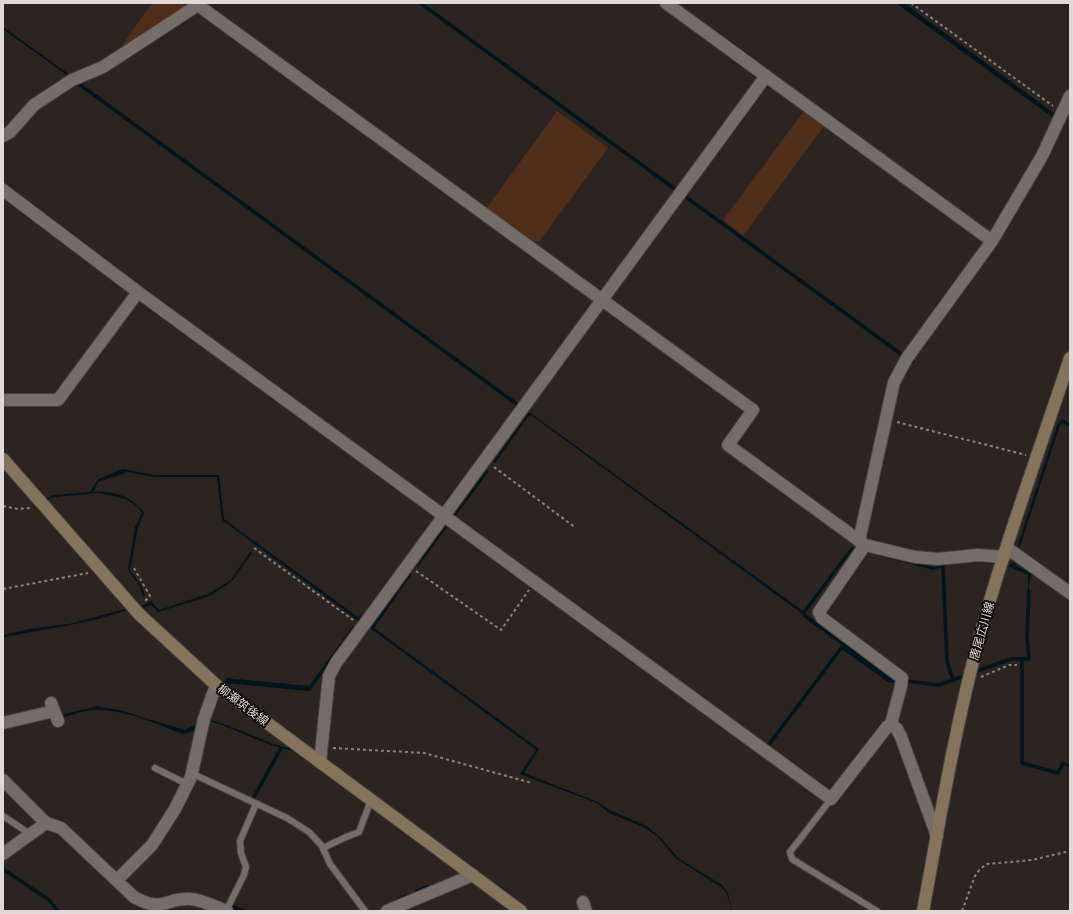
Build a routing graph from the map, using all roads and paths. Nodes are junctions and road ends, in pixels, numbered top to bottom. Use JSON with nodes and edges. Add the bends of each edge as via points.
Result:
{"nodes":[{"id":1,"x":666,"y":3,"type":"edge"},
{"id":2,"x":911,"y":3,"type":"edge"},
{"id":3,"x":198,"y":4,"type":"edge"},
{"id":4,"x":766,"y":76,"type":"junction"},
{"id":5,"x":1070,"y":96,"type":"edge"},
{"id":6,"x":1066,"y":110,"type":"edge"},
{"id":7,"x":3,"y":136,"type":"edge"},
{"id":8,"x":3,"y":190,"type":"edge"},
{"id":9,"x":992,"y":241,"type":"junction"},
{"id":10,"x":138,"y":292,"type":"junction"},
{"id":11,"x":603,"y":299,"type":"junction"},
{"id":12,"x":1070,"y":358,"type":"edge"},
{"id":13,"x":3,"y":400,"type":"edge"},
{"id":14,"x":886,"y":419,"type":"junction"},
{"id":15,"x":1037,"y":458,"type":"junction"},
{"id":16,"x":3,"y":459,"type":"edge"},
{"id":17,"x":485,"y":461,"type":"junction"},
{"id":18,"x":3,"y":506,"type":"edge"},
{"id":19,"x":46,"y":506,"type":"junction"},
{"id":20,"x":444,"y":516,"type":"junction"},
{"id":21,"x":576,"y":528,"type":"dead end"},
{"id":22,"x":862,"y":543,"type":"junction"},
{"id":23,"x":254,"y":548,"type":"dead end"},
{"id":24,"x":1006,"y":552,"type":"junction"},
{"id":25,"x":408,"y":566,"type":"junction"},
{"id":26,"x":134,"y":568,"type":"dead end"},
{"id":27,"x":101,"y":570,"type":"junction"},
{"id":28,"x":534,"y":582,"type":"junction"},
{"id":29,"x":3,"y":589,"type":"edge"},
{"id":30,"x":1070,"y":593,"type":"edge"},
{"id":31,"x":134,"y":609,"type":"junction"},
{"id":32,"x":364,"y":628,"type":"junction"},
{"id":33,"x":1017,"y":665,"type":"dead end"},
{"id":34,"x":969,"y":683,"type":"junction"},
{"id":35,"x":216,"y":685,"type":"junction"},
{"id":36,"x":54,"y":712,"type":"dead end"},
{"id":37,"x":3,"y":723,"type":"edge"},
{"id":38,"x":891,"y":724,"type":"junction"},
{"id":39,"x":322,"y":747,"type":"junction"},
{"id":40,"x":320,"y":762,"type":"junction"},
{"id":41,"x":155,"y":768,"type":"dead end"},
{"id":42,"x":189,"y":778,"type":"junction"},
{"id":43,"x":3,"y":780,"type":"edge"},
{"id":44,"x":532,"y":783,"type":"dead end"},
{"id":45,"x":831,"y":799,"type":"junction"},
{"id":46,"x":371,"y":800,"type":"junction"},
{"id":47,"x":256,"y":804,"type":"junction"},
{"id":48,"x":3,"y":816,"type":"edge"},
{"id":49,"x":46,"y":823,"type":"junction"},
{"id":50,"x":30,"y":834,"type":"junction"},
{"id":51,"x":937,"y":836,"type":"junction"},
{"id":52,"x":323,"y":848,"type":"junction"},
{"id":53,"x":1070,"y":851,"type":"edge"},
{"id":54,"x":3,"y":854,"type":"edge"},
{"id":55,"x":473,"y":874,"type":"junction"},
{"id":56,"x":118,"y":880,"type":"junction"},
{"id":57,"x":227,"y":911,"type":"edge"},
{"id":58,"x":365,"y":911,"type":"edge"},
{"id":59,"x":387,"y":911,"type":"edge"},
{"id":60,"x":521,"y":911,"type":"edge"},
{"id":61,"x":877,"y":911,"type":"edge"},
{"id":62,"x":923,"y":911,"type":"edge"},
{"id":63,"x":962,"y":911,"type":"edge"}],
"edges":[{"from":1,"to":4,"type":"street"},
{"from":2,"to":6,"type":"path","via":[[1046,102]]},
{"from":3,"to":7,"type":"street","via":[[103,67],[72,80],[34,105],[10,132]]},
{"from":3,"to":11,"type":"street"},
{"from":4,"to":9,"type":"street"},
{"from":4,"to":11,"type":"street"},
{"from":5,"to":6,"type":"street"},
{"from":6,"to":9,"type":"street"},
{"from":8,"to":10,"type":"street"},
{"from":9,"to":14,"type":"street","via":[[907,358],[894,382]]},
{"from":10,"to":13,"type":"street","via":[[58,400]]},
{"from":10,"to":20,"type":"street"},
{"from":11,"to":17,"type":"street"},
{"from":11,"to":22,"type":"street","via":[[753,410],[728,445]]},
{"from":12,"to":15,"type":"main road","name":"唐尾広川線"},
{"from":14,"to":15,"type":"path"},
{"from":14,"to":22,"type":"street"},
{"from":15,"to":24,"type":"main road","name":"唐尾広川線"},
{"from":16,"to":19,"type":"main road","name":"柳瀬筑後線"},
{"from":17,"to":20,"type":"street"},
{"from":17,"to":21,"type":"path"},
{"from":18,"to":19,"type":"path"},
{"from":19,"to":27,"type":"main road","name":"柳瀬筑後線"},
{"from":20,"to":25,"type":"street"},
{"from":20,"to":28,"type":"street"},
{"from":22,"to":24,"type":"street","via":[[915,557],[938,559]]},
{"from":22,"to":38,"type":"street","via":[[819,612],[822,618],[902,678]]},
{"from":23,"to":32,"type":"path"},
{"from":24,"to":30,"type":"street"},
{"from":24,"to":34,"type":"main road","name":"唐尾広川線","via":[[975,654]]},
{"from":25,"to":28,"type":"path","via":[[501,630]]},
{"from":25,"to":32,"type":"street"},
{"from":26,"to":31,"type":"path","via":[[150,596]]},
{"from":27,"to":29,"type":"path"},
{"from":27,"to":31,"type":"main road","name":"柳瀬筑後線"},
{"from":28,"to":45,"type":"street"},
{"from":31,"to":35,"type":"main road","name":"柳瀬筑後線"},
{"from":32,"to":39,"type":"street","via":[[336,663],[330,676]]},
{"from":33,"to":34,"type":"path","via":[[1009,665]]},
{"from":34,"to":51,"type":"main road","name":"唐尾広川線"},
{"from":35,"to":40,"type":"main road","name":"柳瀬筑後線"},
{"from":35,"to":42,"type":"street","via":[[204,719]]},
{"from":36,"to":37,"type":"street"},
{"from":38,"to":45,"type":"street"},
{"from":38,"to":51,"type":"street","via":[[902,737]]},
{"from":39,"to":40,"type":"street"},
{"from":39,"to":44,"type":"path","via":[[424,753]]},
{"from":40,"to":46,"type":"main road","name":"柳瀬筑後線"},
{"from":41,"to":42,"type":"lane"},
{"from":42,"to":47,"type":"lane"},
{"from":42,"to":56,"type":"street","via":[[175,809],[152,845]]},
{"from":43,"to":49,"type":"street"},
{"from":45,"to":61,"type":"lane","via":[[790,852],[792,859]]},
{"from":46,"to":52,"type":"lane","via":[[360,832]]},
{"from":46,"to":55,"type":"main road","name":"柳瀬筑後線"},
{"from":47,"to":52,"type":"lane","via":[[287,818],[309,832]]},
{"from":47,"to":57,"type":"lane","via":[[240,841],[246,867],[244,875]]},
{"from":48,"to":50,"type":"lane"},
{"from":49,"to":50,"type":"street"},
{"from":49,"to":56,"type":"street","via":[[61,828]]},
{"from":50,"to":54,"type":"street"},
{"from":51,"to":62,"type":"main road","name":"唐尾広川線"},
{"from":52,"to":58,"type":"lane","via":[[330,864]]},
{"from":53,"to":63,"type":"path","via":[[1032,860],[987,864],[975,876]]},
{"from":55,"to":59,"type":"street"},
{"from":55,"to":60,"type":"main road","name":"柳瀬筑後線"},
{"from":56,"to":57,"type":"street","via":[[134,897],[145,904],[163,907],[180,900],[192,899]]}]}
